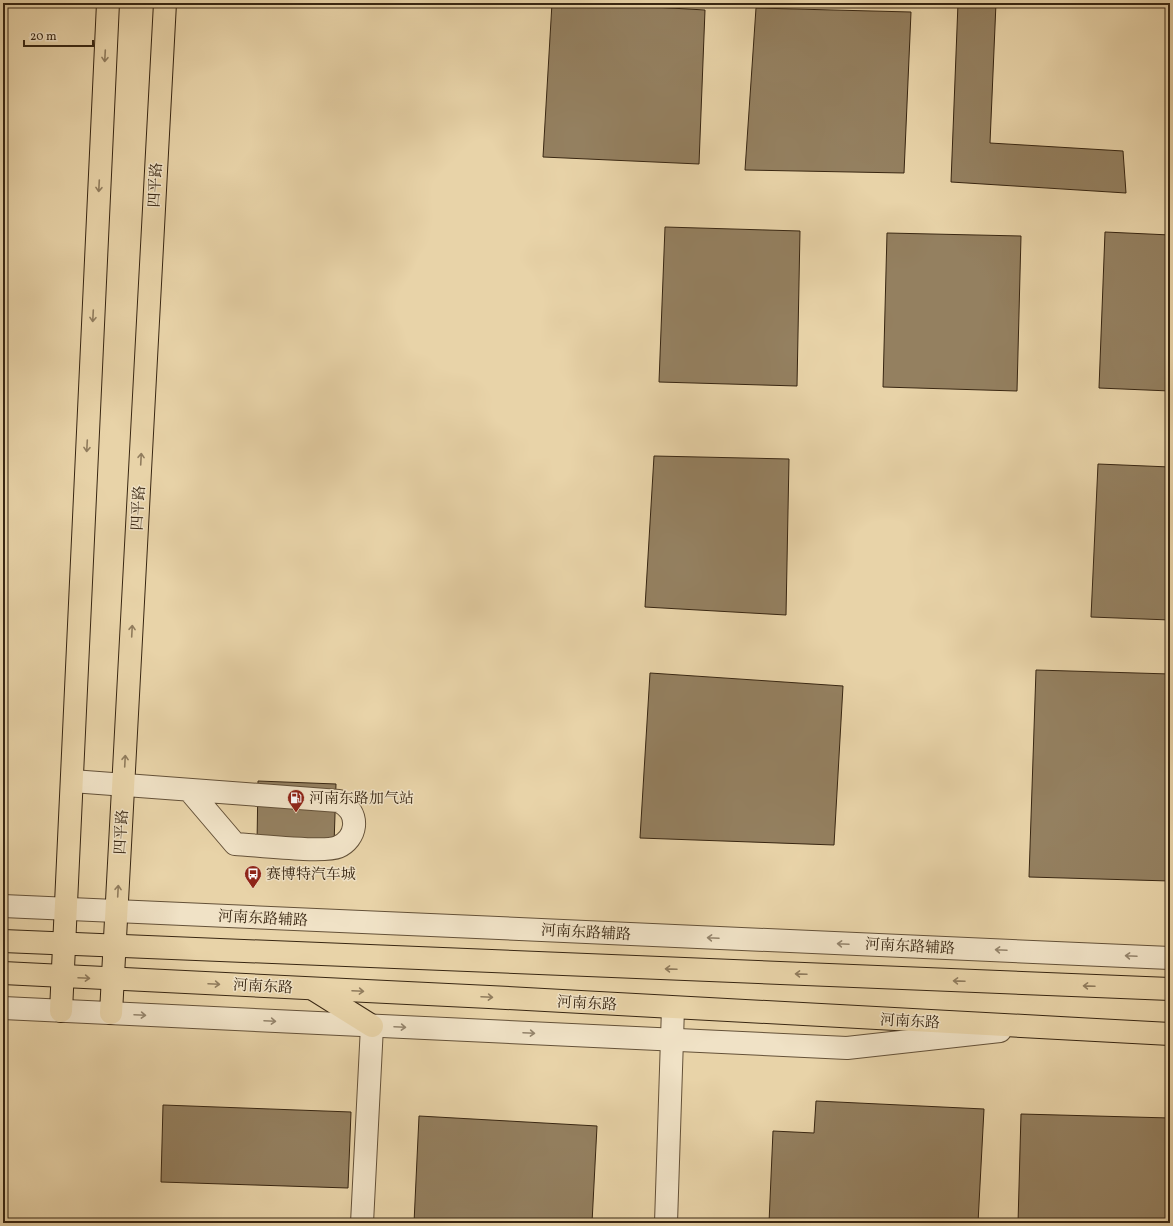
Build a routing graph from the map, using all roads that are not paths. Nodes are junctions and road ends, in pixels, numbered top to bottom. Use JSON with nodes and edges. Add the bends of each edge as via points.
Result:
{"nodes":[{"id":1,"x":108,"y":3,"type":"edge"},
{"id":2,"x":165,"y":3,"type":"edge"},
{"id":3,"x":72,"y":781,"type":"junction"},
{"id":4,"x":124,"y":785,"type":"junction"},
{"id":5,"x":189,"y":790,"type":"junction"},
{"id":6,"x":3,"y":906,"type":"edge"},
{"id":7,"x":65,"y":910,"type":"junction"},
{"id":8,"x":117,"y":912,"type":"junction"},
{"id":9,"x":3,"y":941,"type":"edge"},
{"id":10,"x":65,"y":944,"type":"junction"},
{"id":11,"x":116,"y":946,"type":"junction"},
{"id":12,"x":1170,"y":958,"type":"edge"},
{"id":13,"x":3,"y":973,"type":"edge"},
{"id":14,"x":63,"y":976,"type":"junction"},
{"id":15,"x":113,"y":979,"type":"junction"},
{"id":16,"x":312,"y":989,"type":"junction"},
{"id":17,"x":1170,"y":989,"type":"edge"},
{"id":18,"x":3,"y":1008,"type":"edge"},
{"id":19,"x":673,"y":1008,"type":"junction"},
{"id":20,"x":61,"y":1011,"type":"junction"},
{"id":21,"x":111,"y":1013,"type":"junction"},
{"id":22,"x":372,"y":1026,"type":"junction"},
{"id":23,"x":1029,"y":1028,"type":"junction"},
{"id":24,"x":1170,"y":1034,"type":"edge"},
{"id":25,"x":672,"y":1040,"type":"junction"},
{"id":26,"x":362,"y":1223,"type":"edge"},
{"id":27,"x":666,"y":1223,"type":"edge"}],
"edges":[{"from":1,"to":3,"type":"main road","one_way":true},
{"from":4,"to":2,"type":"main road","name":"四平路","one_way":true},
{"from":3,"to":4,"type":"street"},
{"from":3,"to":7,"type":"main road"},
{"from":4,"to":5,"type":"street"},
{"from":8,"to":4,"type":"main road","name":"四平路","one_way":true},
{"from":5,"to":5,"type":"street","via":[[340,801],[352,812],[354,829],[345,843],[329,849],[235,844]]},
{"from":6,"to":7,"type":"street","name":"河南东路辅路"},
{"from":7,"to":8,"type":"street","name":"河南东路辅路"},
{"from":7,"to":10,"type":"main road"},
{"from":8,"to":11,"type":"main road","name":"四平路"},
{"from":12,"to":8,"type":"street","name":"河南东路辅路","one_way":true},
{"from":9,"to":10,"type":"main road"},
{"from":10,"to":11,"type":"main road"},
{"from":10,"to":14,"type":"main road"},
{"from":11,"to":15,"type":"main road","name":"四平路"},
{"from":17,"to":11,"type":"main road","one_way":true},
{"from":13,"to":14,"type":"main road","name":"河南东路"},
{"from":14,"to":15,"type":"main road","name":"河南东路","one_way":true},
{"from":14,"to":20,"type":"main road"},
{"from":15,"to":16,"type":"main road","name":"河南东路","one_way":true},
{"from":15,"to":21,"type":"main road","name":"四平路"},
{"from":16,"to":19,"type":"main road","name":"河南东路","one_way":true},
{"from":16,"to":22,"type":"main road"},
{"from":18,"to":20,"type":"street"},
{"from":19,"to":23,"type":"main road","name":"河南东路"},
{"from":19,"to":25,"type":"street"},
{"from":20,"to":21,"type":"street"},
{"from":21,"to":22,"type":"street","one_way":true},
{"from":22,"to":25,"type":"street","one_way":true},
{"from":22,"to":26,"type":"street"},
{"from":23,"to":24,"type":"main road","name":"河南东路"},
{"from":23,"to":25,"type":"street","via":[[847,1048]]},
{"from":25,"to":27,"type":"street"}]}
